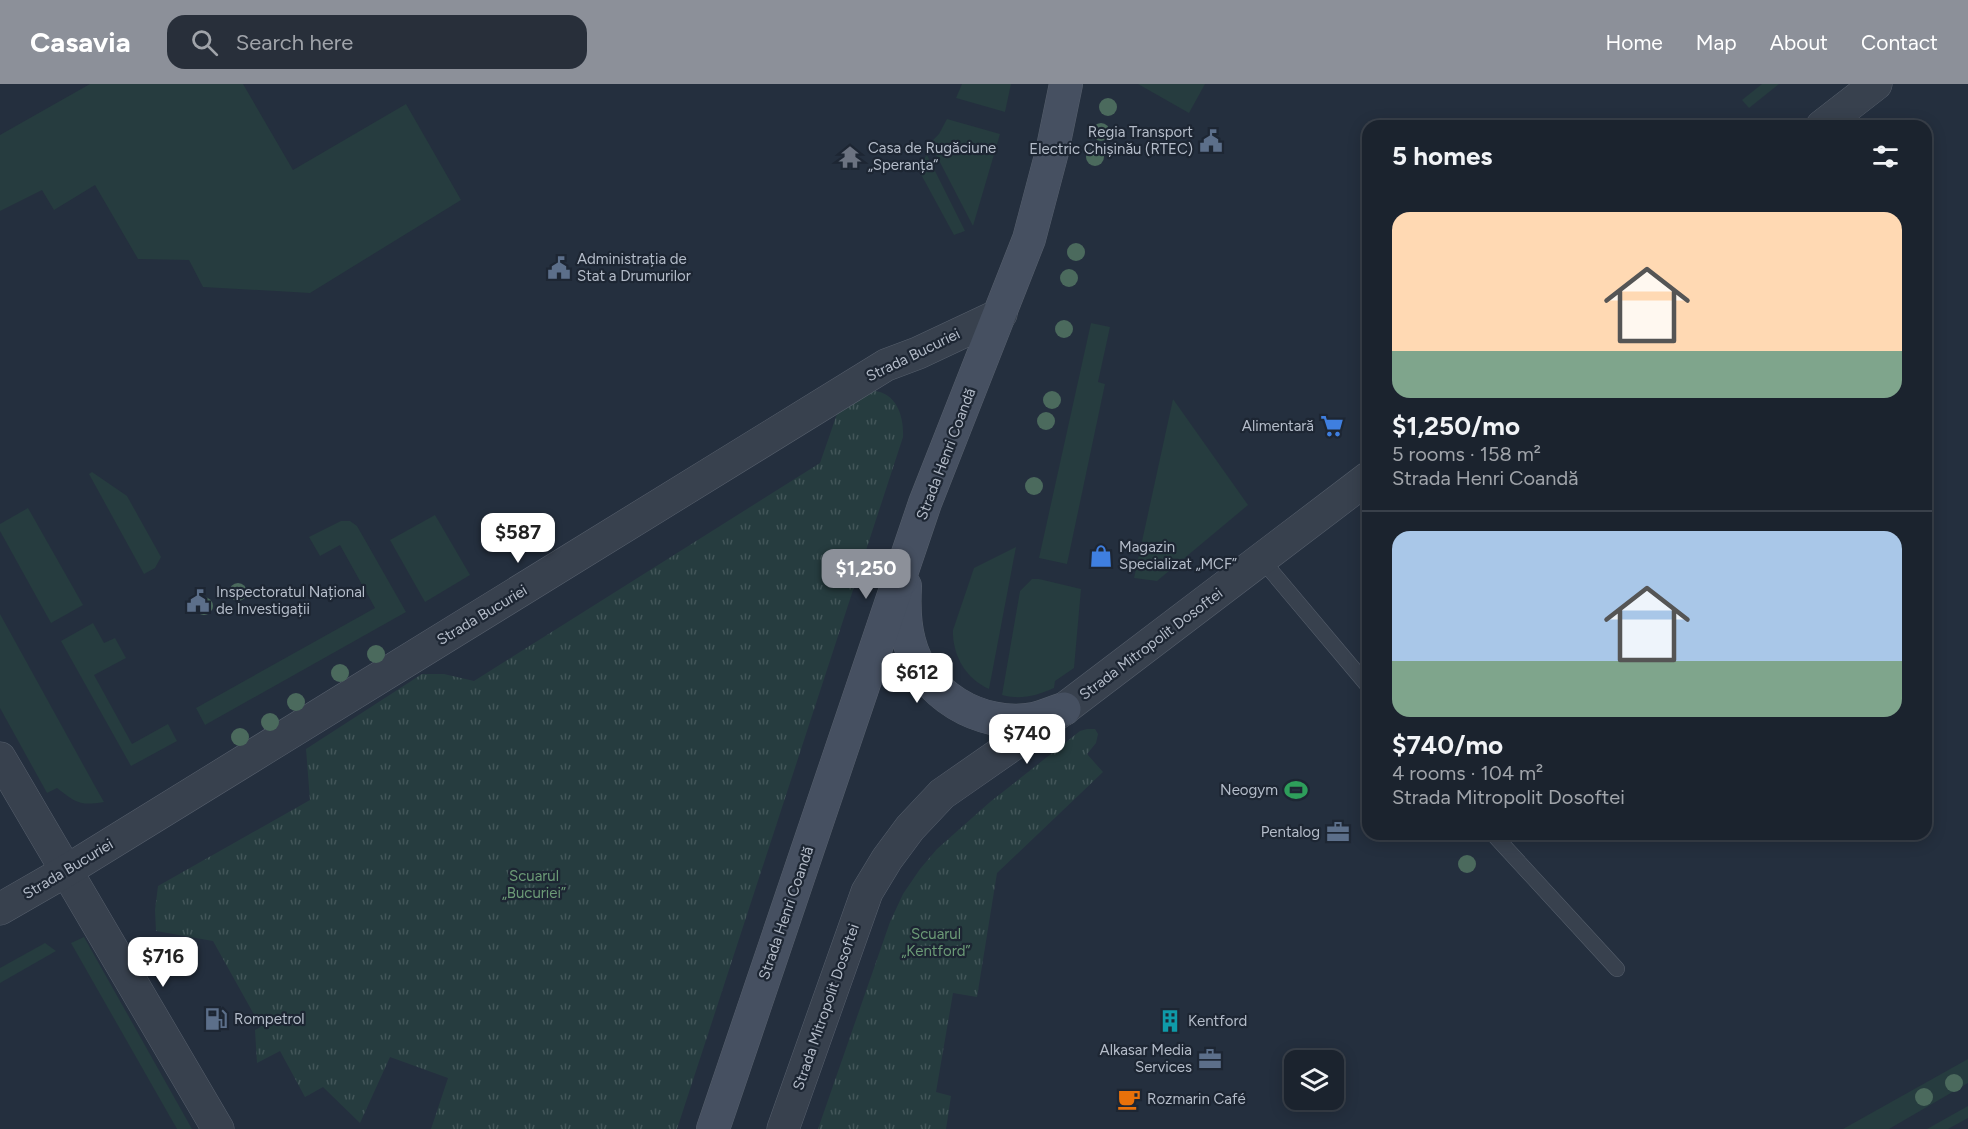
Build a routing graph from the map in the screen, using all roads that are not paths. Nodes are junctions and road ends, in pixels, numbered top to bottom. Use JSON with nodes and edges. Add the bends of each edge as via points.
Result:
{"nodes":[{"id":1,"x":1066,"y":84,"type":"edge"},
{"id":2,"x":1875,"y":84,"type":"edge"},
{"id":3,"x":1830,"y":120,"type":"edge"},
{"id":4,"x":1001,"y":314,"type":"junction"},
{"id":5,"x":1362,"y":483,"type":"edge"},
{"id":6,"x":910,"y":548,"type":"junction"},
{"id":7,"x":1262,"y":560,"type":"junction"},
{"id":8,"x":1362,"y":679,"type":"edge"},
{"id":9,"x":1064,"y":709,"type":"junction"},
{"id":10,"x":0,"y":758,"type":"edge"},
{"id":11,"x":1499,"y":840,"type":"edge"},
{"id":12,"x":66,"y":871,"type":"junction"},
{"id":13,"x":0,"y":909,"type":"edge"},
{"id":14,"x":1617,"y":969,"type":"dead end"},
{"id":15,"x":218,"y":1129,"type":"edge"},
{"id":16,"x":713,"y":1129,"type":"edge"},
{"id":17,"x":783,"y":1129,"type":"edge"}],
"edges":[{"from":1,"to":4,"type":"main road","name":"Strada Henri Coandă","via":[[1030,232]]},
{"from":2,"to":3,"type":"street"},
{"from":4,"to":6,"type":"main road","name":"Strada Henri Coandă"},
{"from":4,"to":12,"type":"street","name":"Strada Bucuriei","via":[[886,365]]},
{"from":5,"to":7,"type":"street","name":"Strada Mitropolit Dosoftei"},
{"from":6,"to":9,"type":"main road","via":[[904,610],[909,642],[922,671],[944,695],[971,712],[1001,720],[1034,719]]},
{"from":6,"to":16,"type":"main road","name":"Strada Henri Coandă"},
{"from":7,"to":8,"type":"lane"},
{"from":7,"to":9,"type":"street","name":"Strada Mitropolit Dosoftei"},
{"from":9,"to":17,"type":"street","name":"Strada Mitropolit Dosoftei","via":[[942,794],[887,858],[867,892]]},
{"from":10,"to":12,"type":"street"},
{"from":11,"to":14,"type":"lane"},
{"from":12,"to":13,"type":"street","name":"Strada Bucuriei"},
{"from":12,"to":15,"type":"street"}]}
